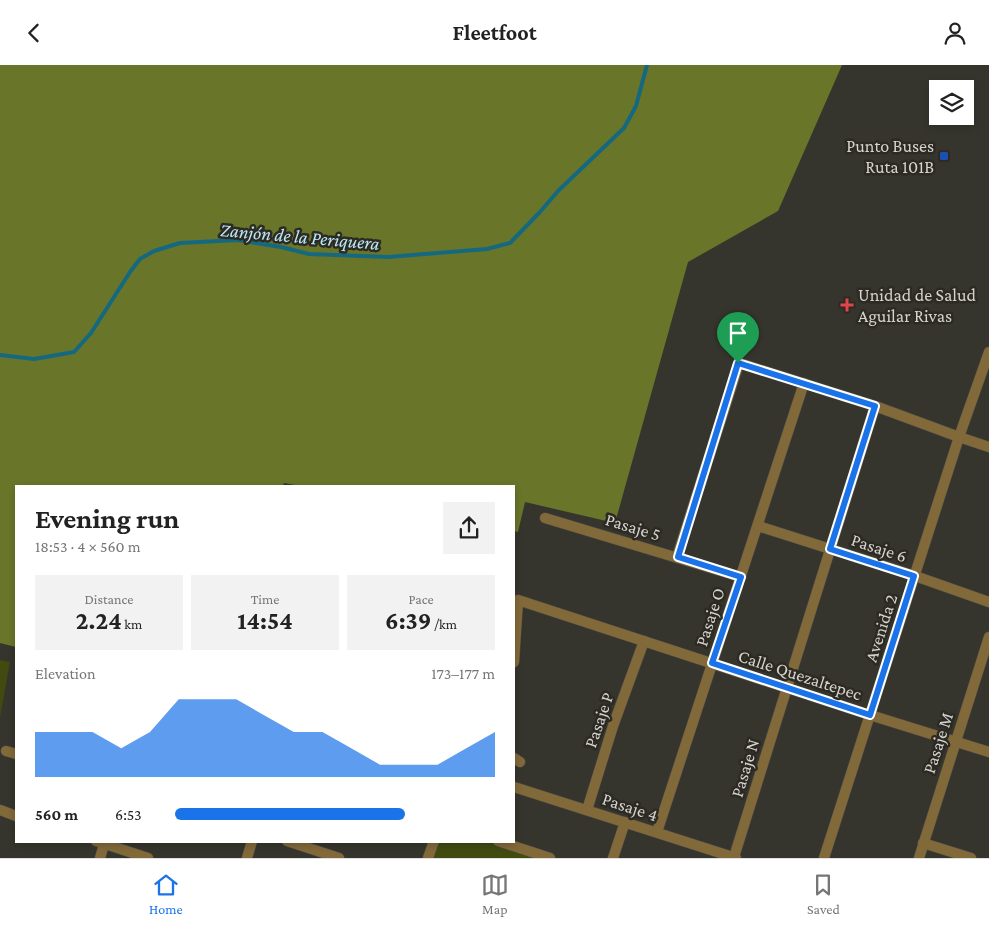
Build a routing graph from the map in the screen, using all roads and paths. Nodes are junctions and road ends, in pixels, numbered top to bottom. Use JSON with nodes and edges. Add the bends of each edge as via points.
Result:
{"nodes":[{"id":1,"x":989,"y":352,"type":"edge"},
{"id":2,"x":804,"y":383,"type":"junction"},
{"id":3,"x":875,"y":406,"type":"junction"},
{"id":4,"x":959,"y":437,"type":"junction"},
{"id":5,"x":989,"y":447,"type":"edge"},
{"id":6,"x":545,"y":518,"type":"dead end"},
{"id":7,"x":758,"y":526,"type":"junction"},
{"id":8,"x":830,"y":549,"type":"junction"},
{"id":9,"x":678,"y":557,"type":"junction"},
{"id":10,"x":914,"y":576,"type":"junction"},
{"id":11,"x":741,"y":577,"type":"junction"},
{"id":12,"x":516,"y":600,"type":"edge"},
{"id":13,"x":989,"y":602,"type":"edge"},
{"id":14,"x":515,"y":631,"type":"edge"},
{"id":15,"x":989,"y":637,"type":"edge"},
{"id":16,"x":644,"y":641,"type":"junction"},
{"id":17,"x":986,"y":659,"type":"edge"},
{"id":18,"x":712,"y":663,"type":"junction"},
{"id":19,"x":787,"y":687,"type":"junction"},
{"id":20,"x":870,"y":715,"type":"junction"},
{"id":21,"x":956,"y":742,"type":"junction"},
{"id":22,"x":6,"y":751,"type":"dead end"},
{"id":23,"x":989,"y":752,"type":"edge"},
{"id":24,"x":15,"y":754,"type":"edge"},
{"id":25,"x":515,"y":787,"type":"edge"},
{"id":26,"x":587,"y":810,"type":"junction"},
{"id":27,"x":0,"y":811,"type":"edge"},
{"id":28,"x":15,"y":816,"type":"edge"},
{"id":29,"x":625,"y":822,"type":"junction"},
{"id":30,"x":657,"y":833,"type":"junction"},
{"id":31,"x":102,"y":843,"type":"edge"},
{"id":32,"x":105,"y":843,"type":"edge"},
{"id":33,"x":251,"y":843,"type":"edge"},
{"id":34,"x":293,"y":843,"type":"edge"},
{"id":35,"x":433,"y":843,"type":"edge"},
{"id":36,"x":504,"y":843,"type":"edge"},
{"id":37,"x":923,"y":843,"type":"junction"},
{"id":38,"x":100,"y":858,"type":"edge"},
{"id":39,"x":148,"y":858,"type":"edge"},
{"id":40,"x":247,"y":858,"type":"edge"},
{"id":41,"x":339,"y":858,"type":"edge"},
{"id":42,"x":428,"y":858,"type":"edge"},
{"id":43,"x":550,"y":858,"type":"edge"},
{"id":44,"x":613,"y":858,"type":"edge"},
{"id":45,"x":735,"y":858,"type":"edge"},
{"id":46,"x":824,"y":858,"type":"edge"},
{"id":47,"x":919,"y":858,"type":"edge"},
{"id":48,"x":971,"y":858,"type":"edge"}],
"edges":[{"from":1,"to":4,"type":"street","name":"Avenida 2"},
{"from":2,"to":3,"type":"street"},
{"from":2,"to":7,"type":"street","name":"Pasaje O"},
{"from":2,"to":9,"type":"street","via":[[738,363]]},
{"from":3,"to":4,"type":"street"},
{"from":3,"to":8,"type":"street","name":"Pasaje N"},
{"from":4,"to":5,"type":"street"},
{"from":4,"to":10,"type":"street","name":"Avenida 2"},
{"from":6,"to":9,"type":"street","name":"Pasaje 5"},
{"from":7,"to":8,"type":"street","name":"Pasaje 6"},
{"from":7,"to":11,"type":"street","name":"Pasaje O"},
{"from":8,"to":10,"type":"street","name":"Pasaje 6"},
{"from":8,"to":19,"type":"street","name":"Pasaje N"},
{"from":9,"to":11,"type":"street","name":"Pasaje 5"},
{"from":10,"to":13,"type":"street","name":"Pasaje 6"},
{"from":10,"to":20,"type":"street","name":"Avenida 2"},
{"from":11,"to":18,"type":"street","name":"Pasaje O"},
{"from":12,"to":14,"type":"street","name":"Calle Quezaltepec"},
{"from":12,"to":16,"type":"street","name":"Calle Quezaltepec"},
{"from":15,"to":17,"type":"street","name":"Pasaje M"},
{"from":16,"to":18,"type":"street","name":"Calle Quezaltepec"},
{"from":16,"to":26,"type":"street","name":"Pasaje P"},
{"from":17,"to":21,"type":"street","name":"Pasaje M"},
{"from":18,"to":19,"type":"street","name":"Calle Quezaltepec"},
{"from":18,"to":30,"type":"street","name":"Pasaje O"},
{"from":19,"to":20,"type":"street","name":"Calle Quezaltepec"},
{"from":19,"to":45,"type":"street","name":"Pasaje N"},
{"from":20,"to":21,"type":"street","name":"Calle Quezaltepec"},
{"from":20,"to":46,"type":"street","name":"Avenida 2"},
{"from":21,"to":23,"type":"street","name":"Calle Quezaltepec"},
{"from":21,"to":37,"type":"street","name":"Pasaje M"},
{"from":22,"to":24,"type":"street"},
{"from":25,"to":26,"type":"street","name":"Pasaje 4"},
{"from":26,"to":29,"type":"street","name":"Pasaje 4"},
{"from":27,"to":28,"type":"street"},
{"from":29,"to":30,"type":"street","name":"Pasaje 4"},
{"from":29,"to":44,"type":"street"},
{"from":30,"to":45,"type":"street","name":"Pasaje 4"},
{"from":31,"to":38,"type":"street"},
{"from":32,"to":39,"type":"street"},
{"from":33,"to":40,"type":"street"},
{"from":34,"to":41,"type":"street"},
{"from":35,"to":42,"type":"street"},
{"from":36,"to":43,"type":"street"},
{"from":37,"to":47,"type":"street","name":"Pasaje M"},
{"from":37,"to":48,"type":"street"}]}
